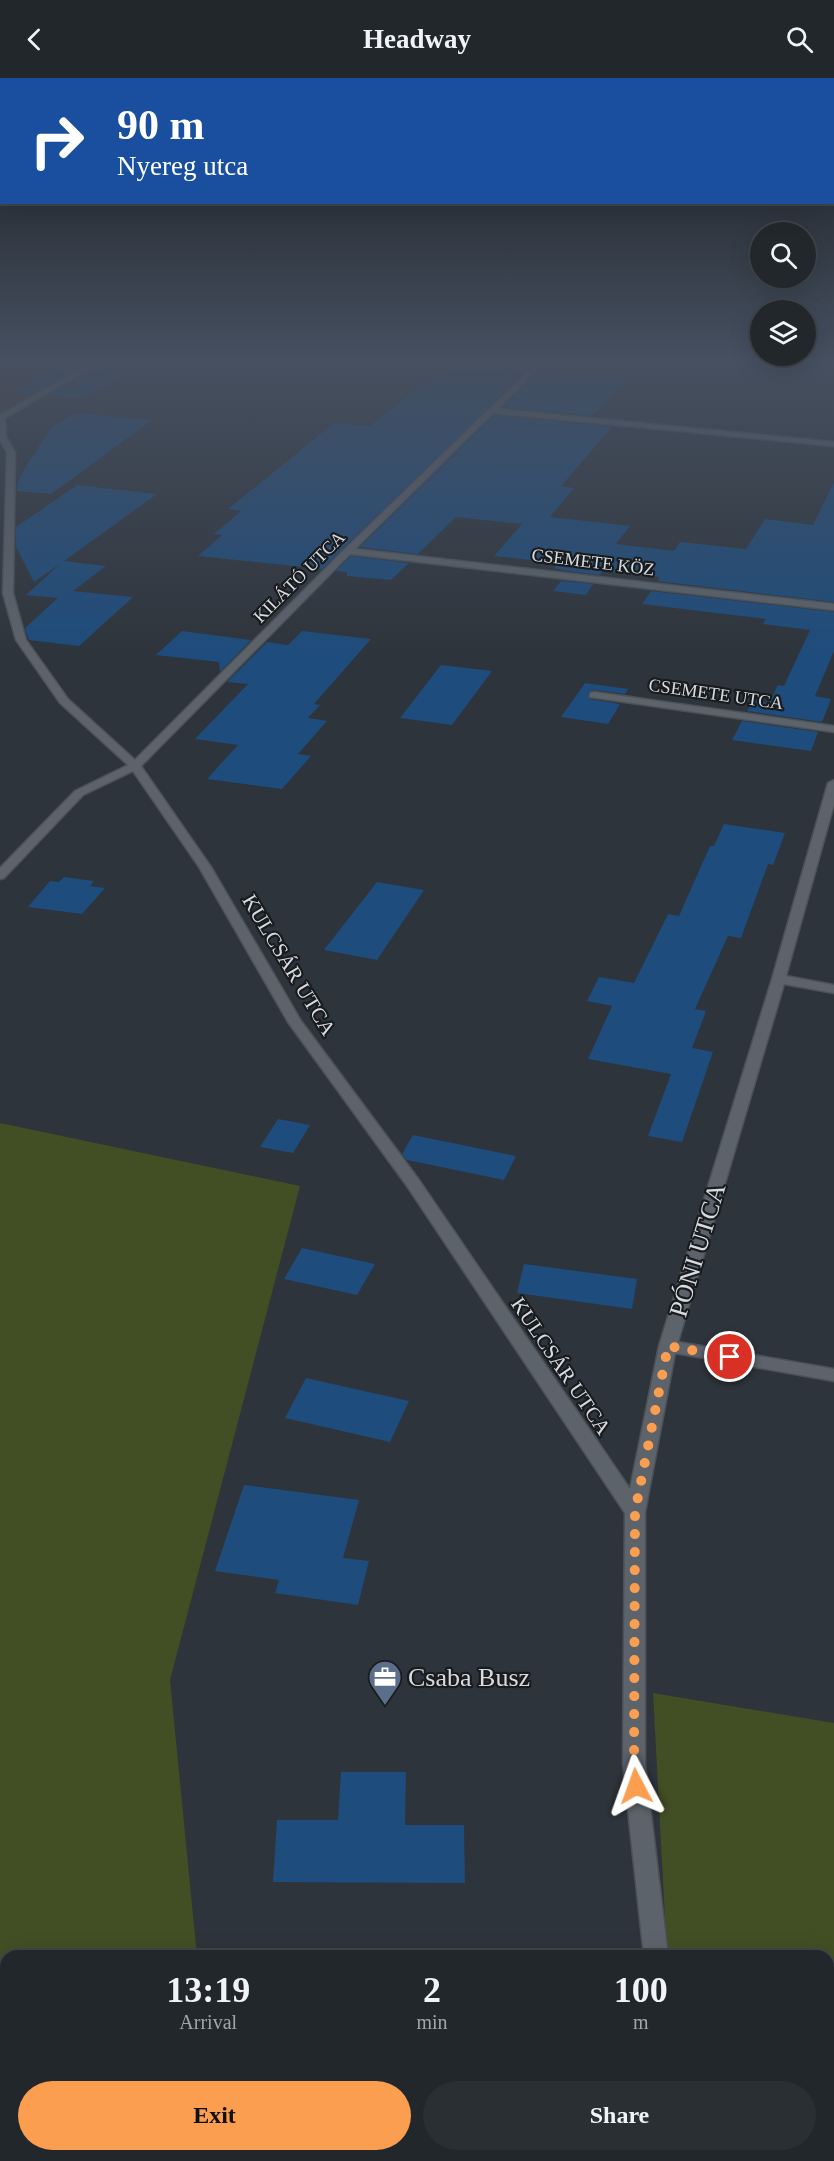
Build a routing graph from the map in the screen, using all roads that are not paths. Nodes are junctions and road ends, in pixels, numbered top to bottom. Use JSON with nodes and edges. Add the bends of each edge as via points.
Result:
{"nodes":[{"id":1,"x":11,"y":460,"type":"edge"},
{"id":2,"x":441,"y":460,"type":"edge"},
{"id":3,"x":348,"y":551,"type":"junction"},
{"id":4,"x":834,"y":607,"type":"edge"},
{"id":5,"x":594,"y":695,"type":"dead end"},
{"id":6,"x":834,"y":729,"type":"edge"},
{"id":7,"x":135,"y":766,"type":"junction"},
{"id":8,"x":834,"y":783,"type":"edge"},
{"id":9,"x":0,"y":875,"type":"edge"},
{"id":10,"x":779,"y":979,"type":"junction"},
{"id":11,"x":834,"y":989,"type":"edge"},
{"id":12,"x":668,"y":1346,"type":"junction"},
{"id":13,"x":834,"y":1375,"type":"edge"},
{"id":14,"x":635,"y":1512,"type":"junction"},
{"id":15,"x":655,"y":1950,"type":"edge"}],
"edges":[{"from":1,"to":7,"type":"street","name":"KULCSÁR UTCA","via":[[8,592],[21,640],[64,701]]},
{"from":2,"to":3,"type":"street","name":"KILÁTÓ UTCA"},
{"from":3,"to":4,"type":"street","name":"CSEMETE KÖZ"},
{"from":3,"to":7,"type":"street","name":"KILÁTÓ UTCA"},
{"from":5,"to":6,"type":"street","name":"CSEMETE UTCA"},
{"from":7,"to":9,"type":"street","name":"KILÁTÓ UTCA","via":[[79,793]]},
{"from":7,"to":14,"type":"street","name":"KULCSÁR UTCA","via":[[205,867],[295,1022],[413,1183]]},
{"from":8,"to":10,"type":"street"},
{"from":10,"to":11,"type":"street"},
{"from":10,"to":12,"type":"street","name":"PÓNI UTCA"},
{"from":12,"to":13,"type":"street"},
{"from":12,"to":14,"type":"street","name":"PÓNI UTCA"},
{"from":14,"to":15,"type":"street","name":"PÓNI UTCA","via":[[634,1764]]}]}
